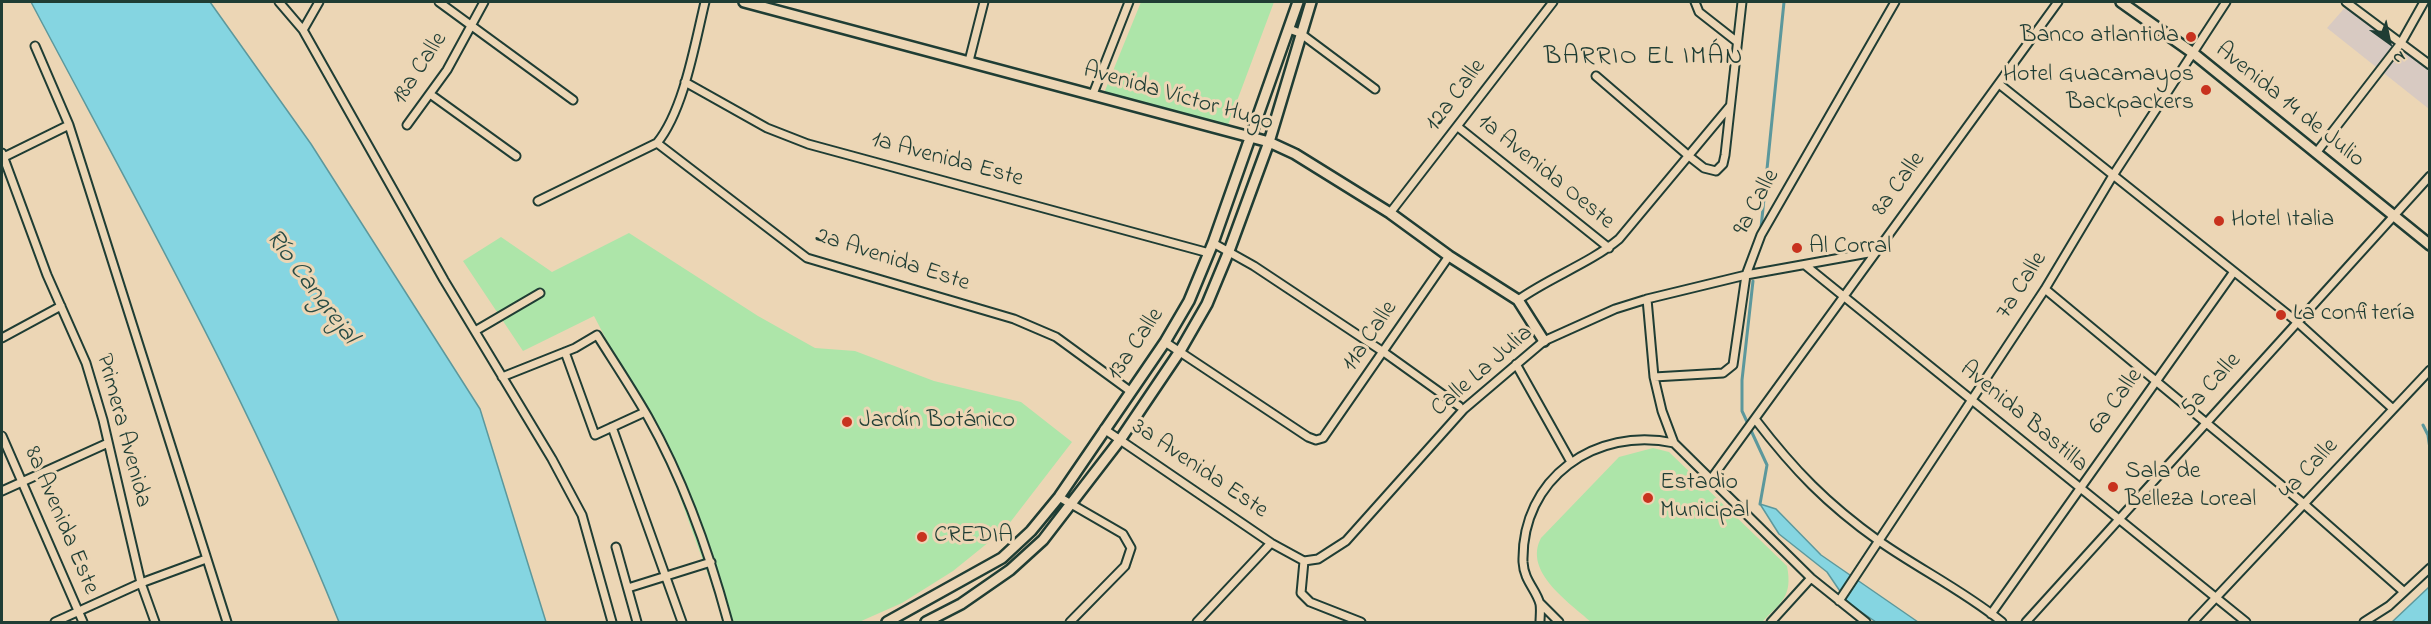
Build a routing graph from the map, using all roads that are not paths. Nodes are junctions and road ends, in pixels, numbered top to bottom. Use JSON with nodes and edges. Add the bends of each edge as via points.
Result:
{"nodes":[{"id":1,"x":279,"y":2,"type":"edge"},
{"id":2,"x":320,"y":2,"type":"edge"},
{"id":3,"x":439,"y":2,"type":"edge"},
{"id":4,"x":484,"y":2,"type":"edge"},
{"id":5,"x":705,"y":2,"type":"edge"},
{"id":6,"x":744,"y":2,"type":"edge"},
{"id":7,"x":984,"y":2,"type":"edge"},
{"id":8,"x":1129,"y":2,"type":"edge"},
{"id":9,"x":1298,"y":2,"type":"edge"},
{"id":10,"x":1311,"y":2,"type":"edge"},
{"id":11,"x":1553,"y":2,"type":"edge"},
{"id":12,"x":1695,"y":2,"type":"edge"},
{"id":13,"x":1742,"y":2,"type":"edge"},
{"id":14,"x":1895,"y":2,"type":"edge"},
{"id":15,"x":2058,"y":2,"type":"edge"},
{"id":16,"x":2121,"y":2,"type":"edge"},
{"id":17,"x":2226,"y":2,"type":"edge"},
{"id":18,"x":2346,"y":2,"type":"edge"},
{"id":19,"x":2424,"y":2,"type":"edge"},
{"id":20,"x":471,"y":26,"type":"junction"},
{"id":21,"x":1288,"y":29,"type":"junction"},
{"id":22,"x":303,"y":30,"type":"junction"},
{"id":23,"x":1300,"y":33,"type":"junction"},
{"id":24,"x":1736,"y":41,"type":"junction"},
{"id":25,"x":2401,"y":43,"type":"junction"},
{"id":26,"x":35,"y":46,"type":"dead end"},
{"id":27,"x":2193,"y":53,"type":"junction"},
{"id":28,"x":969,"y":61,"type":"junction"},
{"id":29,"x":2430,"y":65,"type":"edge"},
{"id":30,"x":1596,"y":76,"type":"dead end"},
{"id":31,"x":685,"y":82,"type":"junction"},
{"id":32,"x":1999,"y":84,"type":"junction"},
{"id":33,"x":1375,"y":89,"type":"dead end"},
{"id":34,"x":430,"y":94,"type":"junction"},
{"id":35,"x":1093,"y":94,"type":"junction"},
{"id":36,"x":573,"y":100,"type":"dead end"},
{"id":37,"x":1731,"y":104,"type":"junction"},
{"id":38,"x":69,"y":125,"type":"junction"},
{"id":39,"x":407,"y":125,"type":"dead end"},
{"id":40,"x":1458,"y":127,"type":"junction"},
{"id":41,"x":1252,"y":138,"type":"junction"},
{"id":42,"x":1269,"y":142,"type":"junction"},
{"id":43,"x":657,"y":143,"type":"junction"},
{"id":44,"x":2316,"y":153,"type":"junction"},
{"id":45,"x":2,"y":156,"type":"edge"},
{"id":46,"x":516,"y":156,"type":"dead end"},
{"id":47,"x":1690,"y":157,"type":"junction"},
{"id":48,"x":2430,"y":176,"type":"edge"},
{"id":49,"x":2112,"y":177,"type":"junction"},
{"id":50,"x":538,"y":201,"type":"dead end"},
{"id":51,"x":1390,"y":213,"type":"junction"},
{"id":52,"x":2393,"y":215,"type":"junction"},
{"id":53,"x":1213,"y":243,"type":"junction"},
{"id":54,"x":2430,"y":245,"type":"edge"},
{"id":55,"x":1609,"y":248,"type":"junction"},
{"id":56,"x":1229,"y":251,"type":"junction"},
{"id":57,"x":1874,"y":252,"type":"junction"},
{"id":58,"x":1209,"y":253,"type":"junction"},
{"id":59,"x":1449,"y":256,"type":"junction"},
{"id":60,"x":1804,"y":265,"type":"junction"},
{"id":61,"x":2234,"y":273,"type":"junction"},
{"id":62,"x":1746,"y":275,"type":"junction"},
{"id":63,"x":2045,"y":289,"type":"junction"},
{"id":64,"x":540,"y":292,"type":"dead end"},
{"id":65,"x":1845,"y":296,"type":"junction"},
{"id":66,"x":1647,"y":299,"type":"junction"},
{"id":67,"x":1518,"y":300,"type":"junction"},
{"id":68,"x":61,"y":306,"type":"junction"},
{"id":69,"x":2296,"y":321,"type":"junction"},
{"id":70,"x":475,"y":331,"type":"junction"},
{"id":71,"x":2,"y":338,"type":"edge"},
{"id":72,"x":1544,"y":341,"type":"junction"},
{"id":73,"x":1165,"y":342,"type":"junction"},
{"id":74,"x":1180,"y":351,"type":"junction"},
{"id":75,"x":565,"y":352,"type":"junction"},
{"id":76,"x":1385,"y":352,"type":"junction"},
{"id":77,"x":1516,"y":364,"type":"junction"},
{"id":78,"x":2430,"y":370,"type":"edge"},
{"id":79,"x":502,"y":377,"type":"junction"},
{"id":80,"x":1654,"y":377,"type":"junction"},
{"id":81,"x":2155,"y":383,"type":"junction"},
{"id":82,"x":1130,"y":391,"type":"junction"},
{"id":83,"x":1973,"y":400,"type":"junction"},
{"id":84,"x":1459,"y":406,"type":"dead end"},
{"id":85,"x":2394,"y":409,"type":"junction"},
{"id":86,"x":645,"y":412,"type":"junction"},
{"id":87,"x":1755,"y":419,"type":"junction"},
{"id":88,"x":2206,"y":422,"type":"junction"},
{"id":89,"x":612,"y":427,"type":"junction"},
{"id":90,"x":1104,"y":429,"type":"junction"},
{"id":91,"x":2,"y":436,"type":"edge"},
{"id":92,"x":1120,"y":440,"type":"junction"},
{"id":93,"x":108,"y":443,"type":"junction"},
{"id":94,"x":1674,"y":443,"type":"junction"},
{"id":95,"x":1571,"y":462,"type":"junction"},
{"id":96,"x":1711,"y":479,"type":"junction"},
{"id":97,"x":22,"y":482,"type":"junction"},
{"id":98,"x":2078,"y":489,"type":"junction"},
{"id":99,"x":2,"y":491,"type":"edge"},
{"id":100,"x":1059,"y":496,"type":"junction"},
{"id":101,"x":2304,"y":504,"type":"junction"},
{"id":102,"x":1072,"y":505,"type":"junction"},
{"id":103,"x":2117,"y":520,"type":"junction"},
{"id":104,"x":1879,"y":540,"type":"junction"},
{"id":105,"x":1271,"y":543,"type":"junction"},
{"id":106,"x":616,"y":547,"type":"dead end"},
{"id":107,"x":206,"y":559,"type":"junction"},
{"id":108,"x":1304,"y":561,"type":"junction"},
{"id":109,"x":711,"y":562,"type":"junction"},
{"id":110,"x":2430,"y":568,"type":"edge"},
{"id":111,"x":666,"y":577,"type":"junction"},
{"id":112,"x":1811,"y":578,"type":"junction"},
{"id":113,"x":141,"y":583,"type":"junction"},
{"id":114,"x":628,"y":588,"type":"junction"},
{"id":115,"x":952,"y":588,"type":"junction"},
{"id":116,"x":2403,"y":591,"type":"junction"},
{"id":117,"x":2216,"y":598,"type":"junction"},
{"id":118,"x":1839,"y":601,"type":"junction"},
{"id":119,"x":1540,"y":603,"type":"junction"},
{"id":120,"x":961,"y":604,"type":"junction"},
{"id":121,"x":78,"y":611,"type":"junction"},
{"id":122,"x":1991,"y":614,"type":"junction"},
{"id":123,"x":1855,"y":619,"type":"edge"},
{"id":124,"x":55,"y":622,"type":"edge"},
{"id":125,"x":83,"y":622,"type":"edge"},
{"id":126,"x":155,"y":622,"type":"edge"},
{"id":127,"x":227,"y":622,"type":"edge"},
{"id":128,"x":612,"y":622,"type":"edge"},
{"id":129,"x":637,"y":622,"type":"edge"},
{"id":130,"x":682,"y":622,"type":"edge"},
{"id":131,"x":728,"y":622,"type":"edge"},
{"id":132,"x":887,"y":622,"type":"edge"},
{"id":133,"x":926,"y":622,"type":"edge"},
{"id":134,"x":1070,"y":622,"type":"edge"},
{"id":135,"x":1197,"y":622,"type":"edge"},
{"id":136,"x":1361,"y":622,"type":"edge"},
{"id":137,"x":1540,"y":622,"type":"edge"},
{"id":138,"x":1559,"y":622,"type":"edge"},
{"id":139,"x":1771,"y":622,"type":"edge"},
{"id":140,"x":1866,"y":622,"type":"edge"},
{"id":141,"x":2002,"y":622,"type":"edge"},
{"id":142,"x":2026,"y":622,"type":"edge"},
{"id":143,"x":2193,"y":622,"type":"edge"},
{"id":144,"x":2246,"y":622,"type":"edge"},
{"id":145,"x":2364,"y":622,"type":"edge"}],
"edges":[{"from":1,"to":22,"type":"street"},
{"from":2,"to":22,"type":"street"},
{"from":3,"to":20,"type":"street"},
{"from":4,"to":20,"type":"street","name":"18a Calle"},
{"from":5,"to":31,"type":"street"},
{"from":6,"to":28,"type":"street","name":"Avenida Víctor Hugo"},
{"from":7,"to":28,"type":"street"},
{"from":8,"to":35,"type":"street"},
{"from":9,"to":21,"type":"street","name":"13a Calle"},
{"from":10,"to":23,"type":"street","name":"13a Calle"},
{"from":11,"to":40,"type":"street","name":"12a Calle"},
{"from":12,"to":24,"type":"street","via":[[1699,12]]},
{"from":13,"to":24,"type":"street"},
{"from":14,"to":62,"type":"street","name":"9a Calle","via":[[1761,235]]},
{"from":15,"to":32,"type":"street","name":"8a Calle"},
{"from":16,"to":27,"type":"street","name":"Avenida 14 de Julio"},
{"from":17,"to":27,"type":"street","name":"7a Calle"},
{"from":18,"to":25,"type":"street"},
{"from":19,"to":25,"type":"street"},
{"from":20,"to":34,"type":"street","name":"18a Calle"},
{"from":20,"to":36,"type":"street"},
{"from":21,"to":23,"type":"street"},
{"from":21,"to":41,"type":"street","name":"13a Calle"},
{"from":22,"to":70,"type":"street"},
{"from":23,"to":33,"type":"street"},
{"from":23,"to":42,"type":"street","name":"13a Calle"},
{"from":24,"to":37,"type":"street"},
{"from":25,"to":29,"type":"street"},
{"from":25,"to":44,"type":"street"},
{"from":26,"to":38,"type":"street"},
{"from":27,"to":44,"type":"street","name":"Avenida 14 de Julio"},
{"from":27,"to":49,"type":"street","name":"7a Calle"},
{"from":28,"to":35,"type":"street","name":"Avenida Víctor Hugo"},
{"from":30,"to":47,"type":"street"},
{"from":31,"to":43,"type":"street"},
{"from":31,"to":58,"type":"street","name":"1a Avenida Este","via":[[767,128],[808,144]]},
{"from":32,"to":49,"type":"street"},
{"from":32,"to":57,"type":"street","name":"8a Calle"},
{"from":34,"to":39,"type":"street","name":"18a Calle"},
{"from":34,"to":46,"type":"street"},
{"from":35,"to":41,"type":"street","name":"Avenida Víctor Hugo"},
{"from":37,"to":47,"type":"street"},
{"from":37,"to":47,"type":"street","via":[[1723,164],[1716,171],[1704,168]]},
{"from":38,"to":45,"type":"street"},
{"from":38,"to":107,"type":"street"},
{"from":40,"to":51,"type":"street","name":"12a Calle"},
{"from":40,"to":55,"type":"street","name":"1a Avenida Oeste"},
{"from":41,"to":42,"type":"street","name":"Avenida Víctor Hugo"},
{"from":41,"to":53,"type":"street","name":"13a Calle"},
{"from":42,"to":51,"type":"street","name":"Avenida Víctor Hugo"},
{"from":42,"to":56,"type":"street","name":"13a Calle"},
{"from":43,"to":50,"type":"street"},
{"from":43,"to":82,"type":"street","name":"2a Avenida Este","via":[[807,258],[1014,319],[1056,337]]},
{"from":44,"to":52,"type":"street","name":"Avenida 14 de Julio"},
{"from":45,"to":68,"type":"street","name":"Primera Avenida"},
{"from":47,"to":55,"type":"street"},
{"from":48,"to":52,"type":"street","name":"5a Calle"},
{"from":49,"to":61,"type":"street"},
{"from":49,"to":63,"type":"street","name":"7a Calle"},
{"from":51,"to":59,"type":"street","name":"Avenida Víctor Hugo"},
{"from":52,"to":54,"type":"street","name":"Avenida 14 de Julio"},
{"from":52,"to":69,"type":"street","name":"5a Calle"},
{"from":53,"to":56,"type":"street"},
{"from":53,"to":58,"type":"street","name":"13a Calle"},
{"from":55,"to":67,"type":"street"},
{"from":56,"to":74,"type":"street","name":"13a Calle","via":[[1208,304]]},
{"from":56,"to":76,"type":"street"},
{"from":57,"to":60,"type":"street","name":"Calle La Julia"},
{"from":57,"to":65,"type":"street","name":"8a Calle"},
{"from":58,"to":73,"type":"street","name":"13a Calle","via":[[1189,301]]},
{"from":59,"to":67,"type":"street","name":"Avenida Víctor Hugo"},
{"from":59,"to":76,"type":"street","name":"11a Calle"},
{"from":60,"to":62,"type":"street","name":"Calle La Julia"},
{"from":60,"to":65,"type":"street","name":"Avenida Bastilla"},
{"from":61,"to":69,"type":"street"},
{"from":61,"to":81,"type":"street","name":"6a Calle"},
{"from":62,"to":66,"type":"street","name":"Calle La Julia"},
{"from":62,"to":80,"type":"street","name":"9a Calle","via":[[1734,365],[1723,372]]},
{"from":63,"to":81,"type":"street"},
{"from":63,"to":83,"type":"street","name":"7a Calle"},
{"from":64,"to":70,"type":"street"},
{"from":65,"to":83,"type":"street","name":"Avenida Bastilla"},
{"from":65,"to":87,"type":"street","name":"8a Calle"},
{"from":66,"to":72,"type":"street","name":"Calle La Julia"},
{"from":66,"to":80,"type":"street"},
{"from":67,"to":72,"type":"street","name":"Avenida Víctor Hugo"},
{"from":68,"to":71,"type":"street"},
{"from":68,"to":93,"type":"street","name":"Primera Avenida","via":[[86,363]]},
{"from":69,"to":85,"type":"street"},
{"from":69,"to":88,"type":"street","name":"5a Calle"},
{"from":70,"to":79,"type":"street"},
{"from":72,"to":77,"type":"street","name":"Calle La Julia"},
{"from":73,"to":74,"type":"street"},
{"from":73,"to":82,"type":"street","name":"13a Calle"},
{"from":74,"to":76,"type":"street","name":"11a Calle","via":[[1316,440],[1323,438]]},
{"from":74,"to":92,"type":"street","name":"13a Calle"},
{"from":75,"to":79,"type":"street"},
{"from":75,"to":86,"type":"street","via":[[597,335]]},
{"from":75,"to":89,"type":"street","via":[[595,435]]},
{"from":76,"to":84,"type":"street"},
{"from":77,"to":95,"type":"street"},
{"from":77,"to":108,"type":"street","name":"Calle La Julia","via":[[1464,409],[1346,541],[1317,559]]},
{"from":78,"to":85,"type":"street","name":"4a Calle"},
{"from":79,"to":128,"type":"street","via":[[582,514]]},
{"from":80,"to":94,"type":"street"},
{"from":81,"to":88,"type":"street"},
{"from":81,"to":98,"type":"street","name":"6a Calle"},
{"from":82,"to":90,"type":"street","name":"13a Calle"},
{"from":83,"to":98,"type":"street","name":"Avenida Bastilla"},
{"from":83,"to":104,"type":"street","name":"7a Calle"},
{"from":85,"to":101,"type":"street","name":"4a Calle"},
{"from":86,"to":89,"type":"street"},
{"from":86,"to":109,"type":"street","via":[[675,470]]},
{"from":87,"to":96,"type":"street","name":"8a Calle"},
{"from":87,"to":104,"type":"street","via":[[1812,488]]},
{"from":88,"to":101,"type":"street"},
{"from":88,"to":103,"type":"street","name":"5a Calle"},
{"from":89,"to":111,"type":"street"},
{"from":90,"to":92,"type":"street","name":"3a Avenida Este"},
{"from":90,"to":100,"type":"street","name":"13a Calle"},
{"from":91,"to":97,"type":"street","name":"8a Avenida Este"},
{"from":92,"to":102,"type":"street","name":"13a Calle"},
{"from":92,"to":105,"type":"street","name":"3a Avenida Este"},
{"from":93,"to":97,"type":"street"},
{"from":93,"to":113,"type":"street","name":"Primera Avenida"},
{"from":94,"to":95,"type":"street","via":[[1650,438],[1625,440],[1601,446]]},
{"from":94,"to":96,"type":"street"},
{"from":95,"to":119,"type":"street","via":[[1551,480],[1534,505],[1525,536],[1523,564],[1527,583]]},
{"from":96,"to":112,"type":"street"},
{"from":97,"to":99,"type":"street"},
{"from":97,"to":121,"type":"street","name":"8a Avenida Este"},
{"from":98,"to":103,"type":"street","name":"Avenida Bastilla"},
{"from":98,"to":122,"type":"street","name":"6a Calle"},
{"from":100,"to":102,"type":"street"},
{"from":100,"to":115,"type":"street","name":"13a Calle","via":[[1002,558]]},
{"from":101,"to":116,"type":"street"},
{"from":101,"to":117,"type":"street","name":"4a Calle"},
{"from":102,"to":120,"type":"street","name":"13a Calle","via":[[1043,540],[1010,570]]},
{"from":102,"to":134,"type":"street","via":[[1123,534],[1131,548],[1125,566]]},
{"from":103,"to":117,"type":"street","name":"Avenida Bastilla"},
{"from":103,"to":142,"type":"street","name":"5a Calle"},
{"from":104,"to":118,"type":"street","name":"7a Calle"},
{"from":104,"to":122,"type":"street"},
{"from":105,"to":108,"type":"street"},
{"from":105,"to":135,"type":"street"},
{"from":106,"to":114,"type":"street"},
{"from":107,"to":113,"type":"street"},
{"from":107,"to":127,"type":"street"},
{"from":108,"to":136,"type":"street","via":[[1301,593],[1310,602]]},
{"from":109,"to":111,"type":"street"},
{"from":109,"to":131,"type":"street"},
{"from":110,"to":116,"type":"street"},
{"from":111,"to":114,"type":"street"},
{"from":111,"to":130,"type":"street"},
{"from":112,"to":118,"type":"street"},
{"from":112,"to":139,"type":"street"},
{"from":113,"to":121,"type":"street"},
{"from":113,"to":126,"type":"street","name":"Primera Avenida"},
{"from":114,"to":129,"type":"street"},
{"from":115,"to":120,"type":"street"},
{"from":115,"to":132,"type":"street","name":"13a Calle"},
{"from":116,"to":145,"type":"street","via":[[2389,606]]},
{"from":117,"to":143,"type":"street","name":"4a Calle"},
{"from":117,"to":144,"type":"street","name":"Avenida Bastilla"},
{"from":118,"to":123,"type":"street"},
{"from":119,"to":137,"type":"street"},
{"from":119,"to":138,"type":"street"},
{"from":120,"to":133,"type":"street","name":"13a Calle"},
{"from":121,"to":124,"type":"street"},
{"from":121,"to":125,"type":"street","name":"8a Avenida Este"},
{"from":122,"to":141,"type":"street"},
{"from":123,"to":140,"type":"street"}]}
